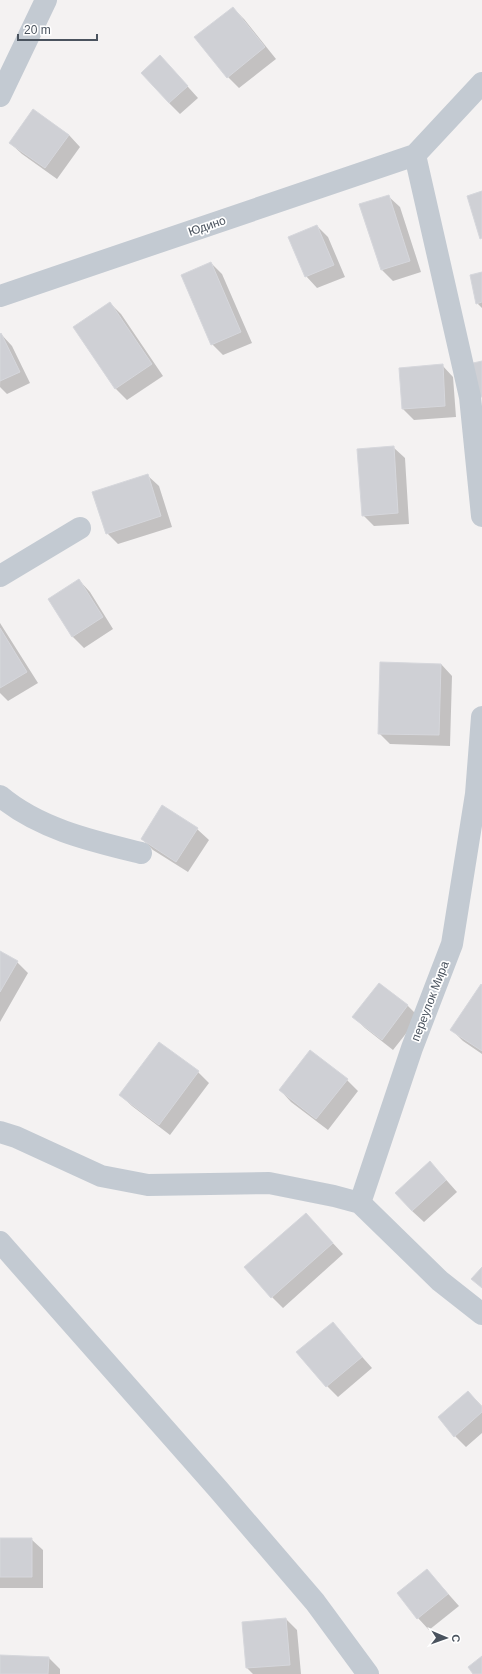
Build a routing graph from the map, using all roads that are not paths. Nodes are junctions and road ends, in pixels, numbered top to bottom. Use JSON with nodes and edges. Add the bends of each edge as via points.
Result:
{"nodes":[{"id":1,"x":46,"y":0,"type":"edge"},
{"id":2,"x":482,"y":83,"type":"edge"},
{"id":3,"x":0,"y":96,"type":"edge"},
{"id":4,"x":415,"y":156,"type":"junction"},
{"id":5,"x":0,"y":296,"type":"edge"},
{"id":6,"x":482,"y":516,"type":"edge"},
{"id":7,"x":80,"y":528,"type":"dead end"},
{"id":8,"x":0,"y":576,"type":"edge"},
{"id":9,"x":482,"y":717,"type":"edge"},
{"id":10,"x":0,"y":796,"type":"edge"},
{"id":11,"x":141,"y":853,"type":"dead end"},
{"id":12,"x":0,"y":1132,"type":"edge"},
{"id":13,"x":360,"y":1203,"type":"junction"},
{"id":14,"x":0,"y":1242,"type":"edge"},
{"id":15,"x":482,"y":1314,"type":"edge"},
{"id":16,"x":368,"y":1674,"type":"edge"}],
"edges":[{"from":1,"to":3,"type":"street"},
{"from":2,"to":4,"type":"street"},
{"from":4,"to":5,"type":"street","name":"Юдино"},
{"from":4,"to":6,"type":"street","via":[[470,397]]},
{"from":7,"to":8,"type":"street"},
{"from":9,"to":13,"type":"street","name":"переулок Мира","via":[[476,794],[452,944],[412,1048]]},
{"from":10,"to":11,"type":"street","via":[[14,808],[53,827],[92,841]]},
{"from":12,"to":13,"type":"street","via":[[101,1176],[148,1185],[269,1183]]},
{"from":13,"to":15,"type":"street","via":[[440,1281]]},
{"from":14,"to":16,"type":"street","via":[[315,1602]]}]}
